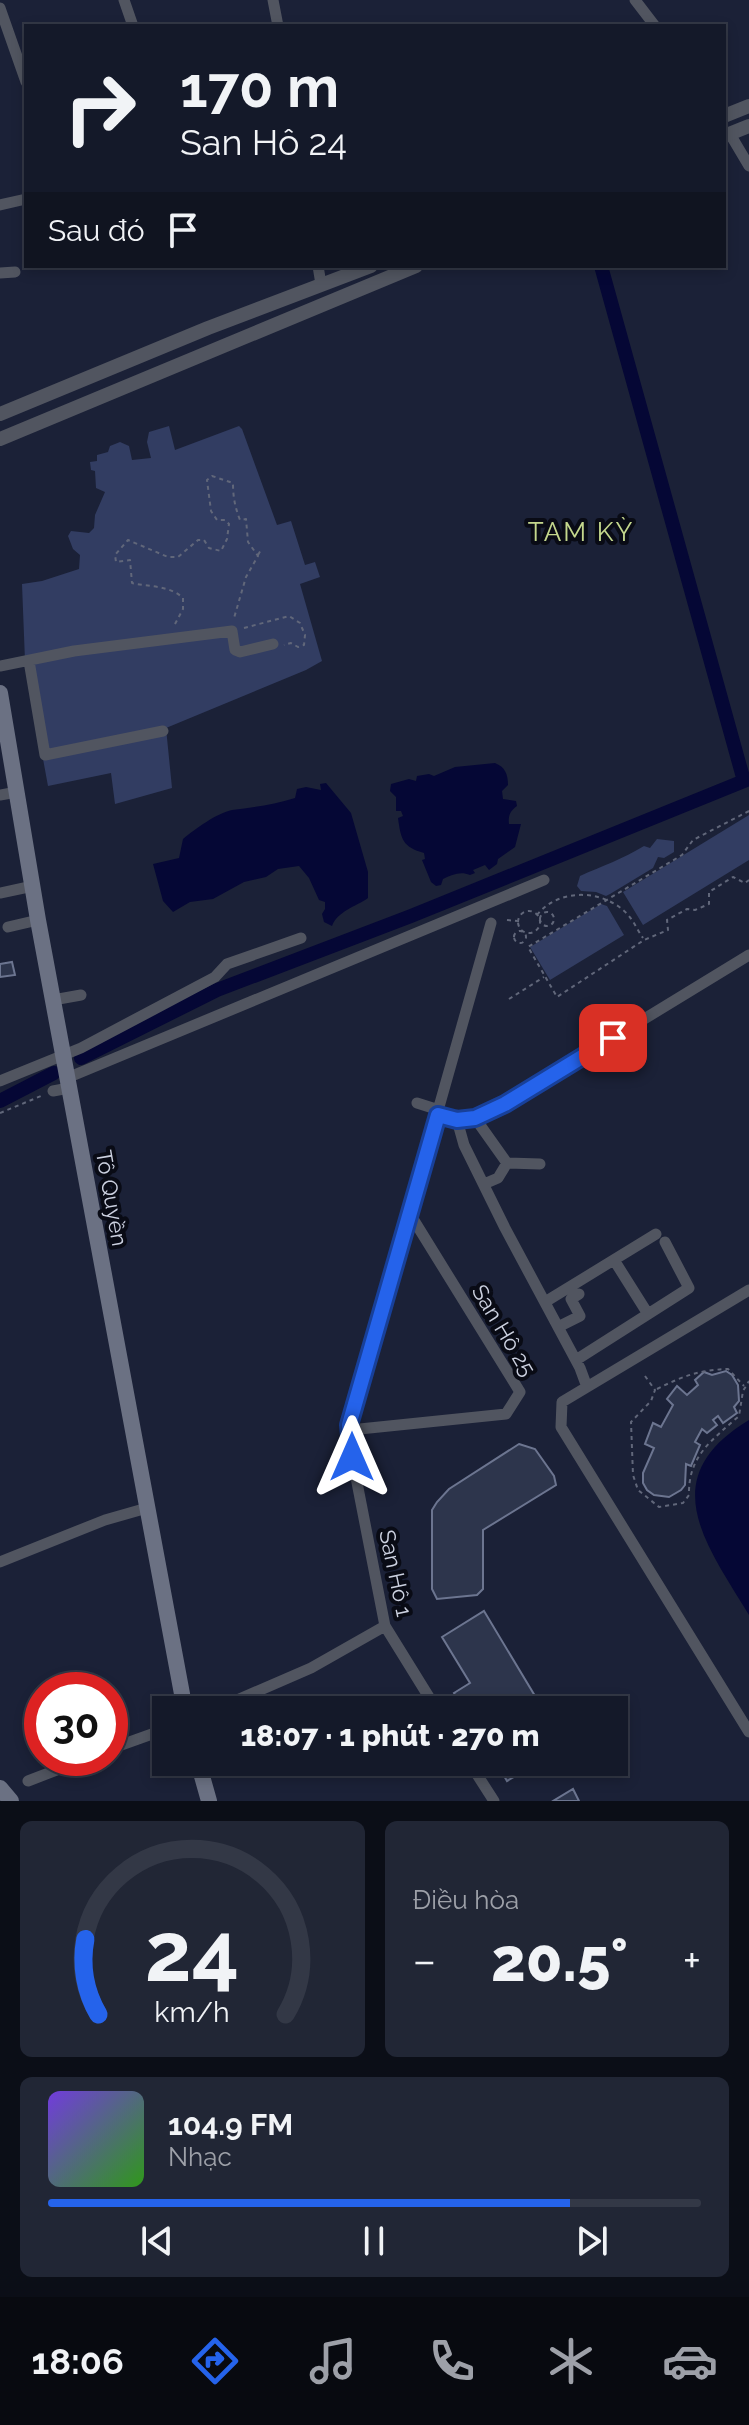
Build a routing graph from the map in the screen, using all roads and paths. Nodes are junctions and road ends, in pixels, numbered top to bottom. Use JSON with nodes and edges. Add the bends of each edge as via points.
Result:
{"nodes":[{"id":1,"x":124,"y":0,"type":"edge"},
{"id":2,"x":273,"y":0,"type":"edge"},
{"id":3,"x":635,"y":0,"type":"edge"},
{"id":4,"x":1,"y":15,"type":"edge"},
{"id":5,"x":132,"y":24,"type":"edge"},
{"id":6,"x":278,"y":24,"type":"edge"},
{"id":7,"x":653,"y":24,"type":"edge"},
{"id":8,"x":24,"y":77,"type":"edge"},
{"id":9,"x":749,"y":106,"type":"edge"},
{"id":10,"x":749,"y":126,"type":"edge"},
{"id":11,"x":726,"y":127,"type":"edge"},
{"id":12,"x":749,"y":166,"type":"edge"},
{"id":13,"x":24,"y":199,"type":"edge"},
{"id":14,"x":0,"y":205,"type":"edge"},
{"id":15,"x":318,"y":268,"type":"edge"},
{"id":16,"x":365,"y":268,"type":"edge"},
{"id":17,"x":411,"y":268,"type":"edge"},
{"id":18,"x":15,"y":272,"type":"dead end"},
{"id":19,"x":0,"y":273,"type":"edge"},
{"id":20,"x":321,"y":284,"type":"junction"},
{"id":21,"x":326,"y":304,"type":"junction"},
{"id":22,"x":0,"y":414,"type":"edge"},
{"id":23,"x":0,"y":439,"type":"edge"},
{"id":24,"x":262,"y":548,"type":"dead end"},
{"id":25,"x":258,"y":556,"type":"junction"},
{"id":26,"x":232,"y":631,"type":"junction"},
{"id":27,"x":168,"y":640,"type":"junction"},
{"id":28,"x":273,"y":644,"type":"joint"},
{"id":29,"x":29,"y":661,"type":"junction"},
{"id":30,"x":0,"y":666,"type":"edge"},
{"id":31,"x":0,"y":693,"type":"edge"},
{"id":32,"x":163,"y":731,"type":"dead end"},
{"id":33,"x":8,"y":794,"type":"edge"},
{"id":34,"x":749,"y":811,"type":"edge"},
{"id":35,"x":544,"y":880,"type":"dead end"},
{"id":36,"x":749,"y":880,"type":"edge"},
{"id":37,"x":33,"y":886,"type":"junction"},
{"id":38,"x":0,"y":893,"type":"edge"},
{"id":39,"x":606,"y":900,"type":"junction"},
{"id":40,"x":537,"y":915,"type":"junction"},
{"id":41,"x":38,"y":920,"type":"junction"},
{"id":42,"x":507,"y":920,"type":"dead end"},
{"id":43,"x":518,"y":921,"type":"junction"},
{"id":44,"x":491,"y":923,"type":"dead end"},
{"id":45,"x":8,"y":927,"type":"dead end"},
{"id":46,"x":301,"y":938,"type":"dead end"},
{"id":47,"x":644,"y":940,"type":"junction"},
{"id":48,"x":749,"y":955,"type":"edge"},
{"id":49,"x":545,"y":976,"type":"junction"},
{"id":50,"x":81,"y":995,"type":"dead end"},
{"id":51,"x":509,"y":999,"type":"dead end"},
{"id":52,"x":53,"y":1000,"type":"junction"},
{"id":53,"x":63,"y":1055,"type":"junction"},
{"id":54,"x":0,"y":1081,"type":"edge"},
{"id":55,"x":63,"y":1086,"type":"junction"},
{"id":56,"x":417,"y":1103,"type":"dead end"},
{"id":57,"x":438,"y":1112,"type":"junction"},
{"id":58,"x":0,"y":1113,"type":"edge"},
{"id":59,"x":475,"y":1118,"type":"junction"},
{"id":60,"x":457,"y":1120,"type":"junction"},
{"id":61,"x":507,"y":1163,"type":"junction"},
{"id":62,"x":540,"y":1164,"type":"dead end"},
{"id":63,"x":484,"y":1184,"type":"junction"},
{"id":64,"x":410,"y":1214,"type":"junction"},
{"id":65,"x":614,"y":1260,"type":"junction"},
{"id":66,"x":749,"y":1290,"type":"edge"},
{"id":67,"x":579,"y":1294,"type":"dead end"},
{"id":68,"x":545,"y":1302,"type":"junction"},
{"id":69,"x":648,"y":1314,"type":"junction"},
{"id":70,"x":558,"y":1327,"type":"junction"},
{"id":71,"x":576,"y":1360,"type":"junction"},
{"id":72,"x":645,"y":1376,"type":"dead end"},
{"id":73,"x":749,"y":1381,"type":"edge"},
{"id":74,"x":587,"y":1387,"type":"junction"},
{"id":75,"x":745,"y":1387,"type":"junction"},
{"id":76,"x":655,"y":1390,"type":"junction"},
{"id":77,"x":350,"y":1430,"type":"junction"},
{"id":78,"x":147,"y":1508,"type":"junction"},
{"id":79,"x":0,"y":1562,"type":"edge"},
{"id":80,"x":385,"y":1626,"type":"junction"},
{"id":81,"x":182,"y":1696,"type":"edge"},
{"id":82,"x":246,"y":1696,"type":"edge"},
{"id":83,"x":428,"y":1696,"type":"edge"},
{"id":84,"x":749,"y":1732,"type":"edge"},
{"id":85,"x":152,"y":1734,"type":"edge"},
{"id":86,"x":128,"y":1743,"type":"edge"},
{"id":87,"x":41,"y":1776,"type":"edge"},
{"id":88,"x":202,"y":1776,"type":"edge"},
{"id":89,"x":478,"y":1776,"type":"edge"},
{"id":90,"x":28,"y":1781,"type":"dead end"},
{"id":91,"x":0,"y":1788,"type":"edge"},
{"id":92,"x":11,"y":1801,"type":"edge"},
{"id":93,"x":209,"y":1801,"type":"edge"},
{"id":94,"x":494,"y":1801,"type":"edge"}],
"edges":[{"from":1,"to":5,"type":"street"},
{"from":2,"to":6,"type":"street"},
{"from":3,"to":7,"type":"street"},
{"from":4,"to":8,"type":"street"},
{"from":9,"to":11,"type":"street"},
{"from":10,"to":11,"type":"street"},
{"from":11,"to":12,"type":"street"},
{"from":13,"to":14,"type":"street"},
{"from":15,"to":20,"type":"street"},
{"from":16,"to":20,"type":"street"},
{"from":17,"to":21,"type":"street"},
{"from":18,"to":19,"type":"street"},
{"from":20,"to":21,"type":"street"},
{"from":20,"to":22,"type":"street"},
{"from":21,"to":23,"type":"street"},
{"from":24,"to":25,"type":"path"},
{"from":25,"to":26,"type":"path","via":[[239,598]]},
{"from":25,"to":27,"type":"path","via":[[248,542],[246,519],[238,515],[233,483],[212,476],[207,480],[211,511],[229,524],[221,551],[198,540],[178,557],[168,557],[128,540],[115,555],[116,562],[130,560],[132,583],[159,586],[183,598]]},
{"from":26,"to":27,"type":"street"},
{"from":26,"to":28,"type":"street","via":[[240,652]]},
{"from":26,"to":28,"type":"path","via":[[289,616],[300,623],[304,645]]},
{"from":27,"to":29,"type":"street"},
{"from":29,"to":30,"type":"street"},
{"from":29,"to":32,"type":"street","via":[[45,755]]},
{"from":31,"to":33,"type":"main road","name":"Tô Quyền"},
{"from":33,"to":37,"type":"main road","name":"Tô Quyền"},
{"from":34,"to":39,"type":"path","via":[[693,840],[682,855]]},
{"from":35,"to":55,"type":"street"},
{"from":36,"to":47,"type":"path","via":[[733,877],[709,892],[709,904],[667,920],[668,930]]},
{"from":37,"to":38,"type":"street"},
{"from":37,"to":41,"type":"main road","name":"Tô Quyền"},
{"from":39,"to":40,"type":"path","via":[[590,895],[557,898]]},
{"from":39,"to":47,"type":"path","via":[[628,914]]},
{"from":39,"to":49,"type":"path","via":[[528,947]]},
{"from":40,"to":43,"type":"path","via":[[527,911]]},
{"from":40,"to":43,"type":"path","via":[[535,931],[524,932]]},
{"from":41,"to":45,"type":"street"},
{"from":41,"to":52,"type":"main road","name":"Tô Quyền"},
{"from":42,"to":43,"type":"path"},
{"from":44,"to":57,"type":"street","name":"San Hô 1"},
{"from":46,"to":53,"type":"street","via":[[227,964],[215,977]]},
{"from":47,"to":49,"type":"path","via":[[557,997]]},
{"from":48,"to":59,"type":"street"},
{"from":49,"to":51,"type":"path"},
{"from":50,"to":52,"type":"street"},
{"from":52,"to":53,"type":"main road","name":"Tô Quyền"},
{"from":53,"to":54,"type":"street"},
{"from":53,"to":55,"type":"main road","name":"Tô Quyền"},
{"from":55,"to":58,"type":"path"},
{"from":55,"to":78,"type":"main road","name":"Tô Quyền"},
{"from":56,"to":57,"type":"street"},
{"from":57,"to":60,"type":"street"},
{"from":57,"to":64,"type":"street","name":"San Hô 1"},
{"from":59,"to":60,"type":"street"},
{"from":59,"to":61,"type":"street"},
{"from":60,"to":63,"type":"street"},
{"from":61,"to":62,"type":"street"},
{"from":61,"to":63,"type":"street","via":[[498,1178]]},
{"from":63,"to":68,"type":"street"},
{"from":64,"to":77,"type":"street","name":"San Hô 1"},
{"from":64,"to":77,"type":"street","name":"San Hô 25","via":[[520,1392],[506,1414]]},
{"from":65,"to":68,"type":"street"},
{"from":65,"to":69,"type":"street"},
{"from":65,"to":69,"type":"street","via":[[660,1238],[689,1288]]},
{"from":66,"to":74,"type":"street"},
{"from":67,"to":70,"type":"street","via":[[571,1299],[580,1316]]},
{"from":68,"to":70,"type":"street"},
{"from":69,"to":71,"type":"street"},
{"from":70,"to":71,"type":"street"},
{"from":71,"to":74,"type":"street"},
{"from":72,"to":76,"type":"path"},
{"from":73,"to":75,"type":"path"},
{"from":74,"to":84,"type":"street","via":[[562,1402],[561,1427]]},
{"from":75,"to":76,"type":"path","via":[[728,1369],[708,1369]]},
{"from":75,"to":76,"type":"path","via":[[739,1416],[695,1463],[689,1495],[683,1503],[659,1507],[638,1490],[630,1439],[631,1422]]},
{"from":77,"to":80,"type":"street","name":"San Hô 1"},
{"from":78,"to":79,"type":"street"},
{"from":78,"to":81,"type":"main road","name":"Tô Quyền"},
{"from":80,"to":82,"type":"street","via":[[311,1668]]},
{"from":80,"to":83,"type":"street","name":"San Hô 1"},
{"from":85,"to":86,"type":"street"},
{"from":87,"to":90,"type":"street"},
{"from":88,"to":93,"type":"main road"},
{"from":89,"to":94,"type":"street"},
{"from":91,"to":92,"type":"main road"}]}
